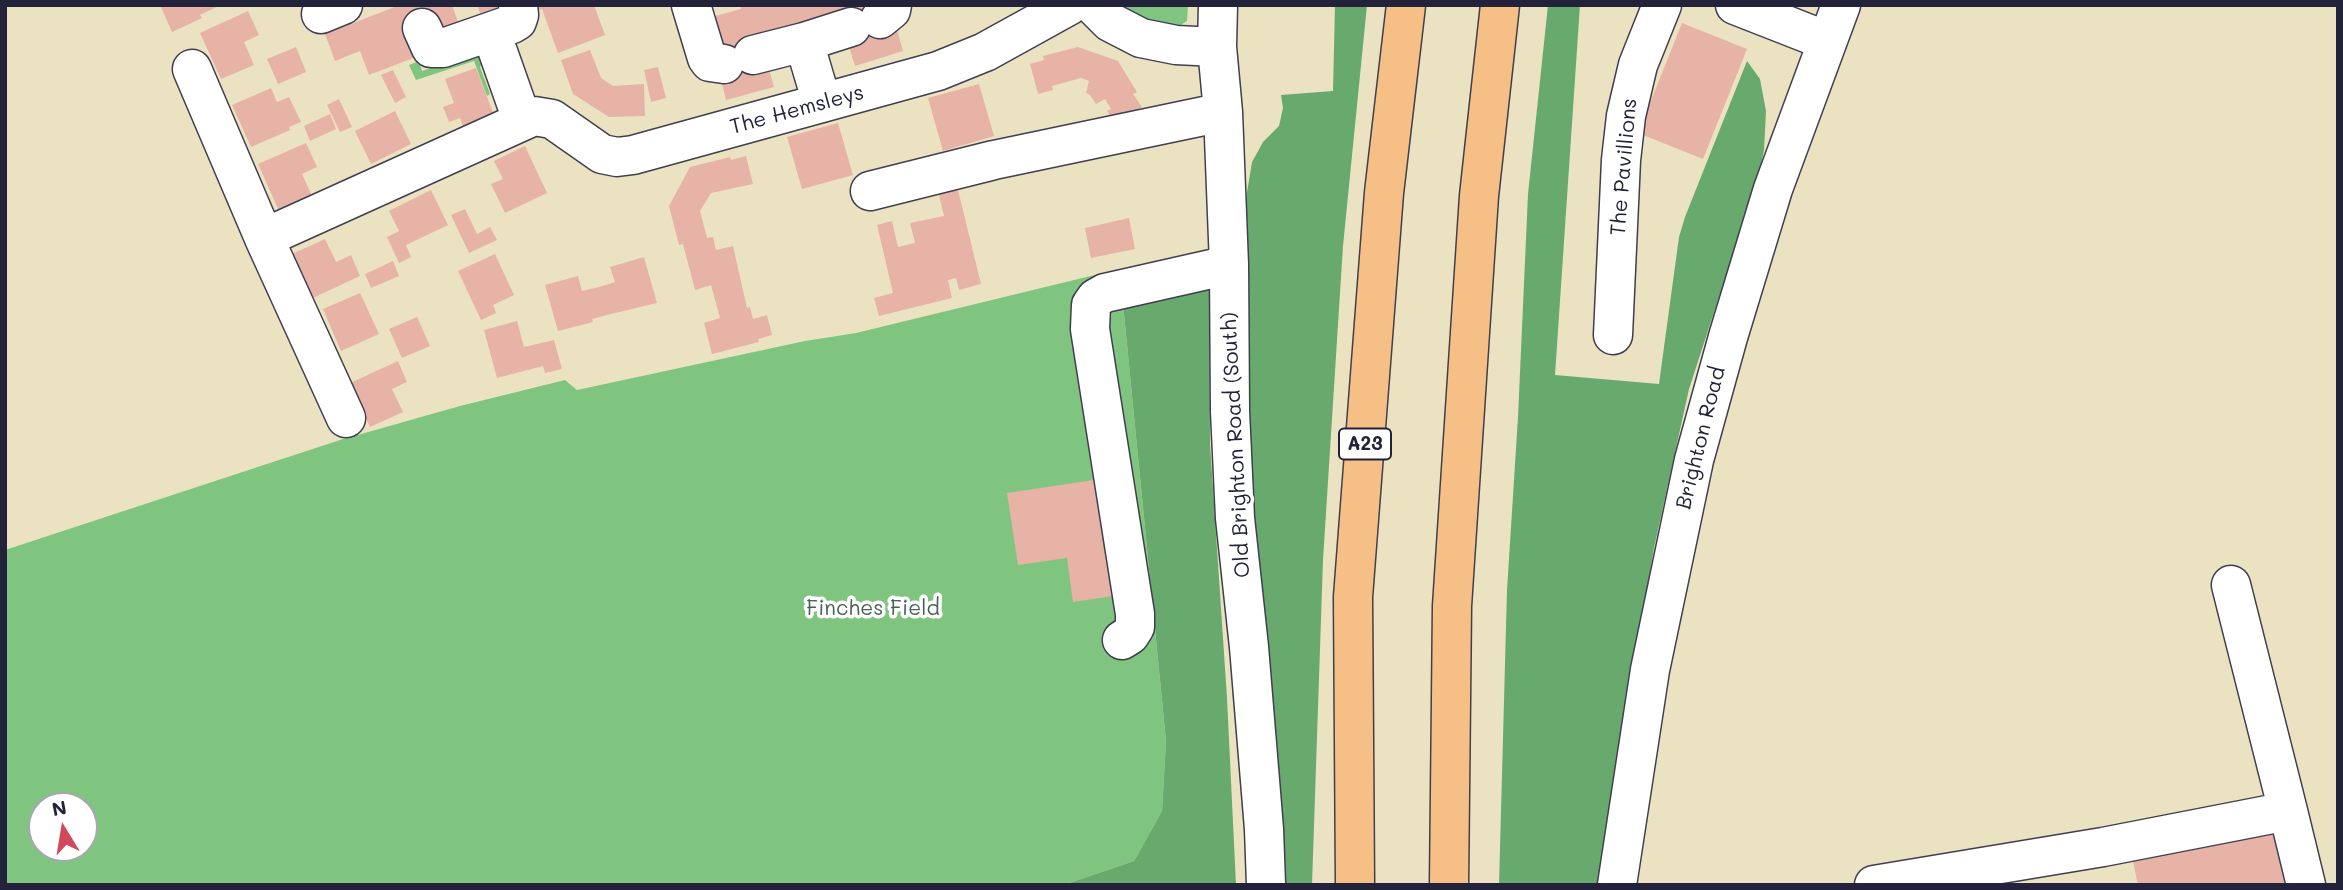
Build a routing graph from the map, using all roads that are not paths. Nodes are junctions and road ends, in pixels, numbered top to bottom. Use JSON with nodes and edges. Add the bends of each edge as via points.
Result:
{"nodes":[{"id":1,"x":691,"y":5,"type":"edge"},
{"id":2,"x":1070,"y":5,"type":"edge"},
{"id":3,"x":1093,"y":5,"type":"edge"},
{"id":4,"x":1218,"y":5,"type":"edge"},
{"id":5,"x":1406,"y":5,"type":"edge"},
{"id":6,"x":1500,"y":5,"type":"edge"},
{"id":7,"x":1662,"y":5,"type":"edge"},
{"id":8,"x":1735,"y":5,"type":"edge"},
{"id":9,"x":1842,"y":5,"type":"edge"},
{"id":10,"x":874,"y":17,"type":"edge"},
{"id":11,"x":499,"y":25,"type":"edge"},
{"id":12,"x":422,"y":28,"type":"dead end"},
{"id":13,"x":1827,"y":41,"type":"junction"},
{"id":14,"x":804,"y":42,"type":"junction"},
{"id":15,"x":1217,"y":47,"type":"junction"},
{"id":16,"x":192,"y":69,"type":"dead end"},
{"id":17,"x":822,"y":103,"type":"junction"},
{"id":18,"x":1223,"y":112,"type":"junction"},
{"id":19,"x":522,"y":120,"type":"junction"},
{"id":20,"x":870,"y":191,"type":"dead end"},
{"id":21,"x":264,"y":238,"type":"junction"},
{"id":22,"x":1229,"y":265,"type":"junction"},
{"id":23,"x":1613,"y":335,"type":"dead end"},
{"id":24,"x":346,"y":418,"type":"dead end"},
{"id":25,"x":2231,"y":584,"type":"dead end"},
{"id":26,"x":1122,"y":640,"type":"dead end"},
{"id":27,"x":2288,"y":811,"type":"junction"},
{"id":28,"x":1266,"y":885,"type":"edge"},
{"id":29,"x":1355,"y":885,"type":"edge"},
{"id":30,"x":1449,"y":885,"type":"edge"},
{"id":31,"x":1617,"y":885,"type":"edge"},
{"id":32,"x":1874,"y":885,"type":"edge"},
{"id":33,"x":2306,"y":885,"type":"edge"}],
"edges":[{"from":1,"to":14,"type":"street","via":[[710,62]]},
{"from":2,"to":17,"type":"street","name":"The Hemsleys","via":[[962,63]]},
{"from":3,"to":15,"type":"street","via":[[1120,29],[1141,38]]},
{"from":4,"to":15,"type":"street","name":"Old Brighton Road (South)"},
{"from":5,"to":29,"type":"highway","number":"A23","via":[[1384,193],[1353,597]]},
{"from":6,"to":30,"type":"highway","via":[[1479,196],[1452,606]]},
{"from":7,"to":23,"type":"street","name":"The Pavillions","via":[[1638,65],[1626,116]]},
{"from":8,"to":13,"type":"street"},
{"from":9,"to":13,"type":"street","name":"Brighton Road"},
{"from":10,"to":14,"type":"street"},
{"from":11,"to":12,"type":"street","via":[[443,48],[431,48]]},
{"from":11,"to":19,"type":"street"},
{"from":13,"to":31,"type":"street","name":"Brighton Road","via":[[1773,189],[1694,460],[1650,670]]},
{"from":14,"to":17,"type":"street"},
{"from":15,"to":18,"type":"street","name":"Old Brighton Road (South)"},
{"from":16,"to":21,"type":"street"},
{"from":17,"to":19,"type":"street","name":"The Hemsleys","via":[[617,157],[602,154],[552,119],[534,116]]},
{"from":18,"to":20,"type":"street"},
{"from":18,"to":22,"type":"street","name":"Old Brighton Road (South)"},
{"from":19,"to":21,"type":"street","name":"The Hemsleys"},
{"from":21,"to":24,"type":"street"},
{"from":22,"to":26,"type":"street","via":[[1105,293],[1091,305],[1090,329],[1135,614],[1135,627]]},
{"from":22,"to":28,"type":"street","name":"Old Brighton Road (South)","via":[[1235,518]]},
{"from":25,"to":27,"type":"street"},
{"from":27,"to":32,"type":"street"},
{"from":27,"to":33,"type":"street"}]}
